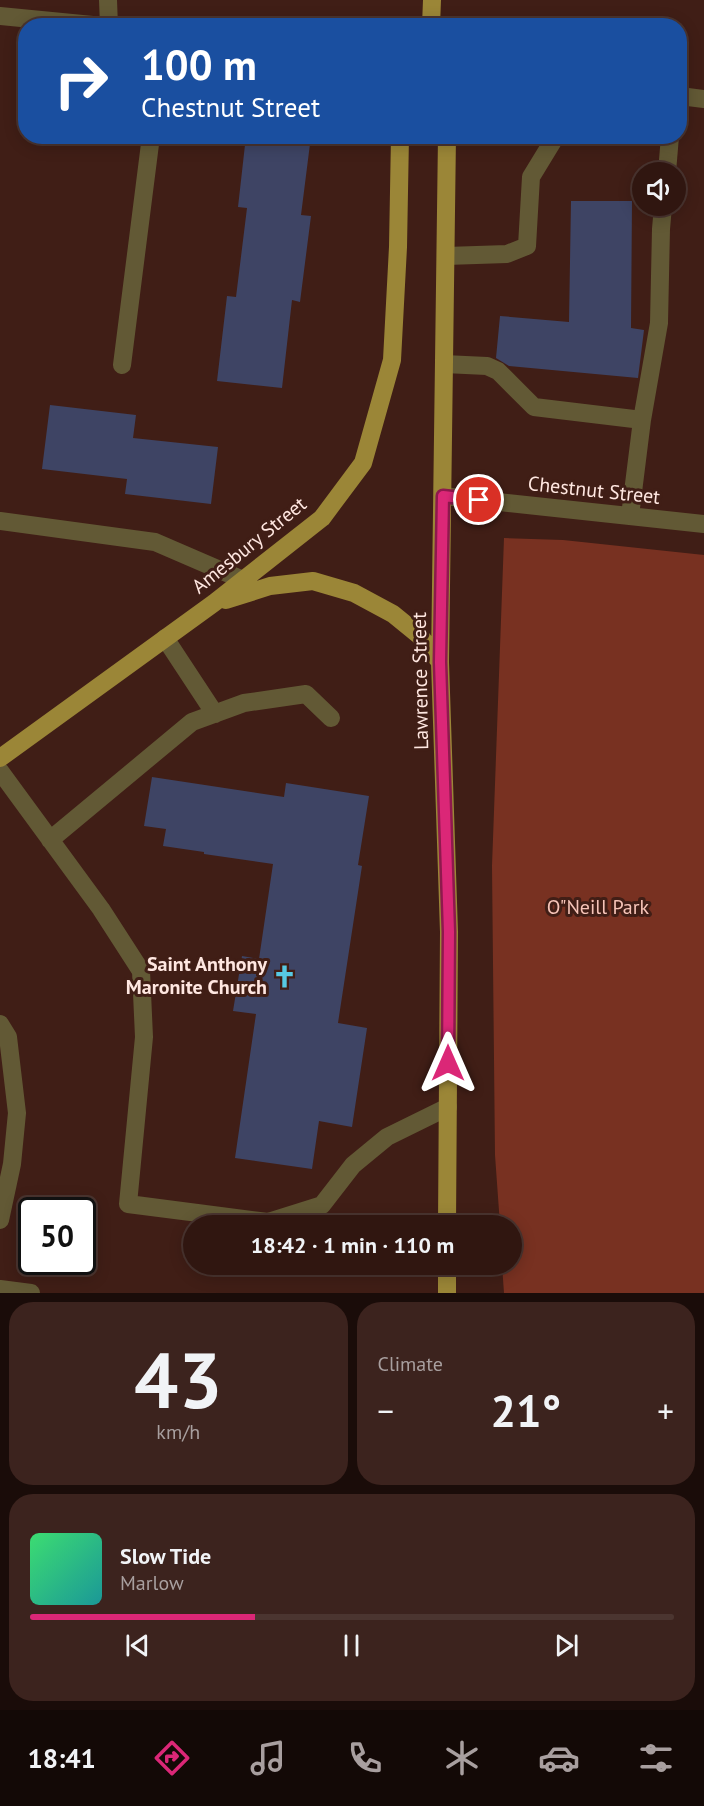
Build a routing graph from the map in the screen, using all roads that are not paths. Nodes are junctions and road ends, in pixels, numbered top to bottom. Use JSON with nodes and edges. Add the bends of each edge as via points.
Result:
{"nodes":[{"id":1,"x":108,"y":0,"type":"edge"},
{"id":2,"x":432,"y":0,"type":"edge"},
{"id":3,"x":0,"y":16,"type":"edge"},
{"id":4,"x":21,"y":18,"type":"edge"},
{"id":5,"x":109,"y":18,"type":"edge"},
{"id":6,"x":431,"y":18,"type":"edge"},
{"id":7,"x":687,"y":97,"type":"edge"},
{"id":8,"x":704,"y":99,"type":"edge"},
{"id":9,"x":150,"y":144,"type":"edge"},
{"id":10,"x":400,"y":144,"type":"edge"},
{"id":11,"x":447,"y":144,"type":"edge"},
{"id":12,"x":551,"y":144,"type":"edge"},
{"id":13,"x":669,"y":144,"type":"edge"},
{"id":14,"x":668,"y":162,"type":"edge"},
{"id":15,"x":662,"y":216,"type":"edge"},
{"id":16,"x":446,"y":256,"type":"junction"},
{"id":17,"x":444,"y":363,"type":"junction"},
{"id":18,"x":122,"y":365,"type":"dead end"},
{"id":19,"x":642,"y":420,"type":"junction"},
{"id":20,"x":443,"y":496,"type":"junction"},
{"id":21,"x":630,"y":516,"type":"junction"},
{"id":22,"x":0,"y":521,"type":"edge"},
{"id":23,"x":704,"y":524,"type":"edge"},
{"id":24,"x":243,"y":580,"type":"junction"},
{"id":25,"x":214,"y":603,"type":"junction"},
{"id":26,"x":165,"y":638,"type":"junction"},
{"id":27,"x":440,"y":662,"type":"junction"},
{"id":28,"x":215,"y":714,"type":"junction"},
{"id":29,"x":331,"y":718,"type":"dead end"},
{"id":30,"x":0,"y":758,"type":"edge"},
{"id":31,"x":0,"y":771,"type":"edge"},
{"id":32,"x":50,"y":840,"type":"junction"},
{"id":33,"x":0,"y":1024,"type":"edge"},
{"id":34,"x":448,"y":1107,"type":"junction"},
{"id":35,"x":447,"y":1215,"type":"edge"},
{"id":36,"x":0,"y":1220,"type":"edge"},
{"id":37,"x":447,"y":1275,"type":"edge"},
{"id":38,"x":0,"y":1289,"type":"edge"},
{"id":39,"x":31,"y":1293,"type":"edge"},
{"id":40,"x":447,"y":1293,"type":"edge"}],
"edges":[{"from":1,"to":5,"type":"street"},
{"from":2,"to":6,"type":"main road"},
{"from":3,"to":4,"type":"street"},
{"from":7,"to":8,"type":"street"},
{"from":9,"to":18,"type":"street"},
{"from":10,"to":24,"type":"main road","name":"Amesbury Street","via":[[392,360],[363,463],[322,518]]},
{"from":11,"to":16,"type":"main road","name":"Lawrence Street"},
{"from":12,"to":16,"type":"street","via":[[531,177],[527,246],[507,254]]},
{"from":13,"to":14,"type":"street"},
{"from":15,"to":19,"type":"street","via":[[659,323]]},
{"from":16,"to":17,"type":"main road","name":"Lawrence Street"},
{"from":17,"to":19,"type":"street","via":[[487,366],[498,371],[534,407]]},
{"from":17,"to":20,"type":"main road","name":"Lawrence Street"},
{"from":19,"to":21,"type":"street"},
{"from":20,"to":21,"type":"street","name":"Chestnut Street"},
{"from":20,"to":27,"type":"main road","name":"Lawrence Street"},
{"from":21,"to":23,"type":"street","name":"Chestnut Street"},
{"from":22,"to":24,"type":"street","via":[[155,542]]},
{"from":24,"to":25,"type":"main road","name":"Amesbury Street"},
{"from":25,"to":26,"type":"main road","name":"Amesbury Street"},
{"from":25,"to":27,"type":"main road","via":[[270,586],[313,581],[354,593],[393,614],[420,636]]},
{"from":26,"to":28,"type":"street"},
{"from":26,"to":30,"type":"main road","name":"Amesbury Street"},
{"from":27,"to":34,"type":"main road","name":"Lawrence Street","via":[[449,932]]},
{"from":28,"to":29,"type":"street","via":[[244,703],[306,694]]},
{"from":28,"to":32,"type":"street","via":[[192,722]]},
{"from":31,"to":32,"type":"street"},
{"from":32,"to":34,"type":"street","via":[[141,971],[144,1037],[128,1204],[268,1222],[322,1205],[352,1166],[387,1137]]},
{"from":33,"to":36,"type":"street","via":[[8,1037],[17,1113],[12,1164]]},
{"from":34,"to":35,"type":"main road","name":"Lawrence Street"},
{"from":37,"to":40,"type":"main road"},
{"from":38,"to":39,"type":"street"}]}
